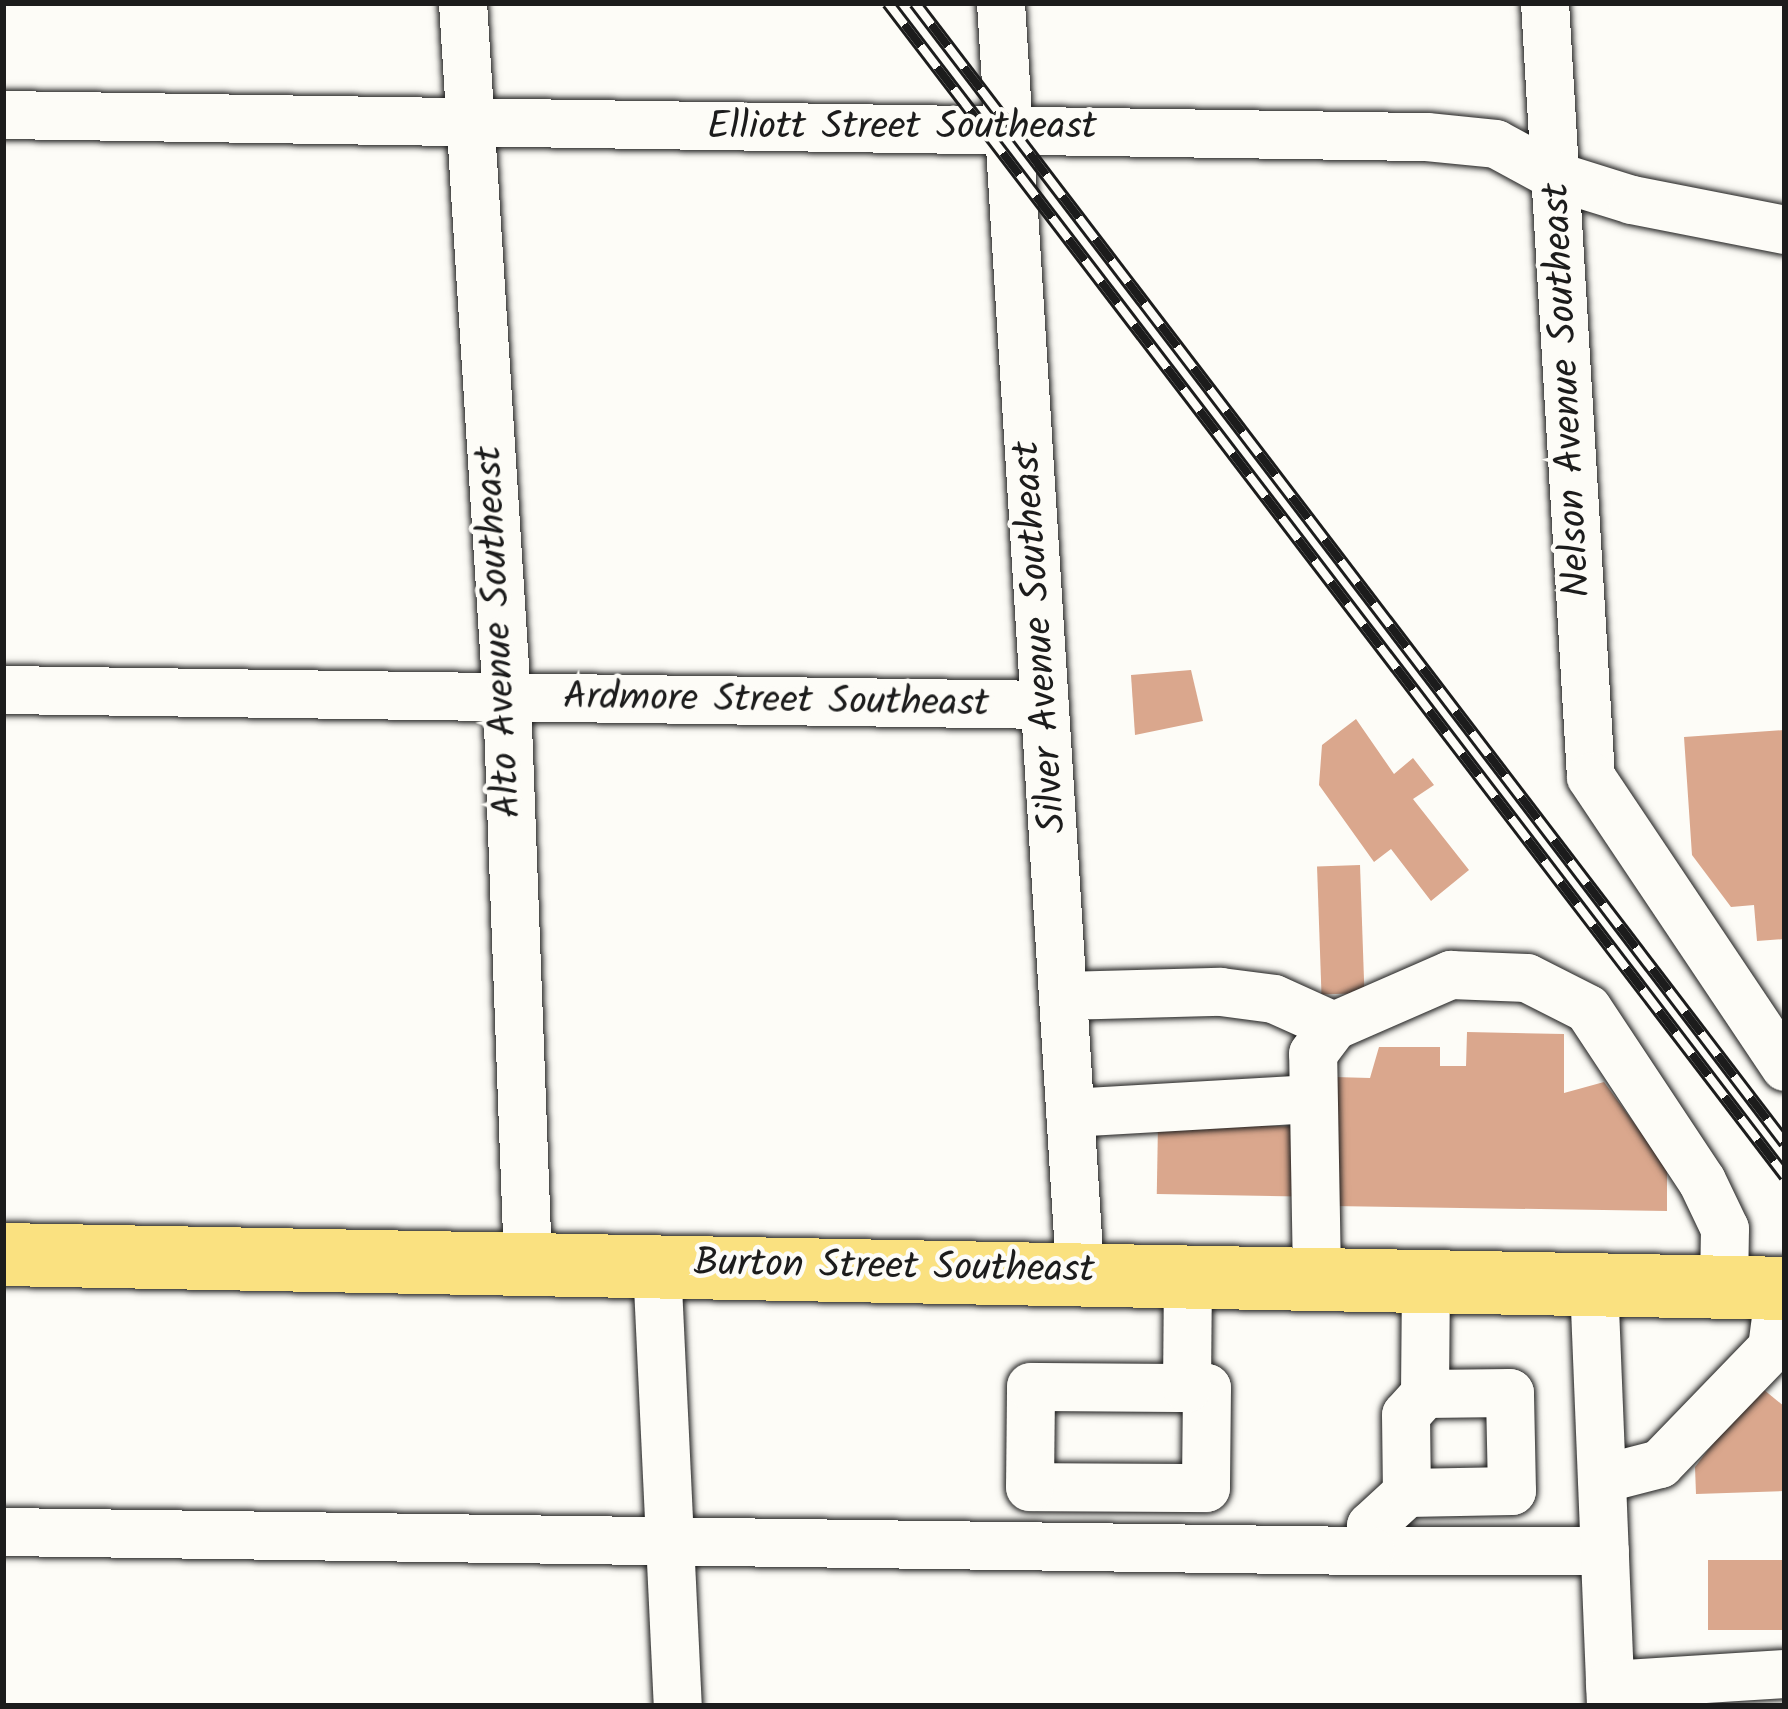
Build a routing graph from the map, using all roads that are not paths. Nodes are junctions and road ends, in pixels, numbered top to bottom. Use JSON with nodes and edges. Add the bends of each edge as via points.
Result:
{"nodes":[{"id":1,"x":463,"y":3,"type":"edge"},
{"id":2,"x":1001,"y":3,"type":"edge"},
{"id":3,"x":1544,"y":3,"type":"edge"},
{"id":4,"x":3,"y":115,"type":"edge"},
{"id":5,"x":468,"y":125,"type":"junction"},
{"id":6,"x":1008,"y":127,"type":"junction"},
{"id":7,"x":1555,"y":176,"type":"junction"},
{"id":8,"x":1785,"y":230,"type":"edge"},
{"id":9,"x":3,"y":690,"type":"edge"},
{"id":10,"x":507,"y":698,"type":"junction"},
{"id":11,"x":1045,"y":705,"type":"junction"},
{"id":12,"x":1064,"y":996,"type":"junction"},
{"id":13,"x":1334,"y":1026,"type":"junction"},
{"id":14,"x":1785,"y":1067,"type":"edge"},
{"id":15,"x":1313,"y":1100,"type":"junction"},
{"id":16,"x":1070,"y":1112,"type":"junction"},
{"id":17,"x":3,"y":1254,"type":"edge"},
{"id":18,"x":528,"y":1262,"type":"junction"},
{"id":19,"x":657,"y":1264,"type":"junction"},
{"id":20,"x":1080,"y":1271,"type":"junction"},
{"id":21,"x":1188,"y":1273,"type":"junction"},
{"id":22,"x":1317,"y":1276,"type":"junction"},
{"id":23,"x":1426,"y":1279,"type":"junction"},
{"id":24,"x":1594,"y":1283,"type":"junction"},
{"id":25,"x":1769,"y":1314,"type":"edge"},
{"id":26,"x":1186,"y":1388,"type":"dead end"},
{"id":27,"x":1425,"y":1394,"type":"junction"},
{"id":28,"x":1602,"y":1479,"type":"junction"},
{"id":29,"x":1407,"y":1493,"type":"junction"},
{"id":30,"x":3,"y":1532,"type":"edge"},
{"id":31,"x":670,"y":1540,"type":"junction"},
{"id":32,"x":1370,"y":1551,"type":"junction"},
{"id":33,"x":1605,"y":1551,"type":"junction"},
{"id":34,"x":1785,"y":1674,"type":"edge"},
{"id":35,"x":1611,"y":1696,"type":"edge"},
{"id":36,"x":679,"y":1706,"type":"edge"}],
"edges":[{"from":1,"to":5,"type":"street","name":"Alto Avenue Southeast"},
{"from":2,"to":6,"type":"street","name":"Silver Avenue Southeast"},
{"from":3,"to":7,"type":"street","name":"Nelson Avenue Southeast"},
{"from":4,"to":5,"type":"street","name":"Elliott Street Southeast"},
{"from":5,"to":6,"type":"street","name":"Elliott Street Southeast"},
{"from":5,"to":10,"type":"street","name":"Alto Avenue Southeast"},
{"from":6,"to":7,"type":"street","name":"Elliott Street Southeast","via":[[1426,136],[1496,144]]},
{"from":6,"to":11,"type":"street","name":"Silver Avenue Southeast"},
{"from":7,"to":8,"type":"street","name":"Elliott Street Southeast"},
{"from":7,"to":14,"type":"street","name":"Nelson Avenue Southeast","via":[[1591,777]]},
{"from":9,"to":10,"type":"street","name":"Ardmore Street Southeast"},
{"from":10,"to":11,"type":"street","name":"Ardmore Street Southeast"},
{"from":10,"to":18,"type":"street","name":"Alto Avenue Southeast"},
{"from":11,"to":12,"type":"street","name":"Silver Avenue Southeast"},
{"from":12,"to":13,"type":"street","via":[[1221,992],[1274,999]]},
{"from":12,"to":16,"type":"street","name":"Silver Avenue Southeast"},
{"from":13,"to":15,"type":"street","via":[[1313,1054]]},
{"from":13,"to":25,"type":"street","via":[[1450,975],[1527,978],[1588,1009],[1702,1181]]},
{"from":15,"to":16,"type":"street"},
{"from":15,"to":22,"type":"street"},
{"from":16,"to":20,"type":"street","name":"Silver Avenue Southeast"},
{"from":17,"to":18,"type":"main road","name":"Burton Street Southeast"},
{"from":18,"to":19,"type":"main road","name":"Burton Street Southeast"},
{"from":19,"to":20,"type":"main road","name":"Burton Street Southeast"},
{"from":19,"to":31,"type":"street"},
{"from":20,"to":21,"type":"main road","name":"Burton Street Southeast"},
{"from":21,"to":22,"type":"main road","name":"Burton Street Southeast"},
{"from":21,"to":26,"type":"street"},
{"from":22,"to":23,"type":"main road","name":"Burton Street Southeast"},
{"from":23,"to":24,"type":"main road","name":"Burton Street Southeast"},
{"from":23,"to":27,"type":"street"},
{"from":24,"to":25,"type":"main road","name":"Burton Street Southeast"},
{"from":24,"to":28,"type":"street"},
{"from":25,"to":28,"type":"street","via":[[1660,1464]]},
{"from":27,"to":29,"type":"street","via":[[1406,1415]]},
{"from":27,"to":29,"type":"street","via":[[1510,1393],[1512,1491]]},
{"from":28,"to":33,"type":"street"},
{"from":29,"to":32,"type":"street","via":[[1370,1526]]},
{"from":30,"to":31,"type":"street"},
{"from":31,"to":32,"type":"street"},
{"from":31,"to":36,"type":"street"},
{"from":32,"to":33,"type":"street"},
{"from":33,"to":35,"type":"street"},
{"from":34,"to":35,"type":"street"}]}
